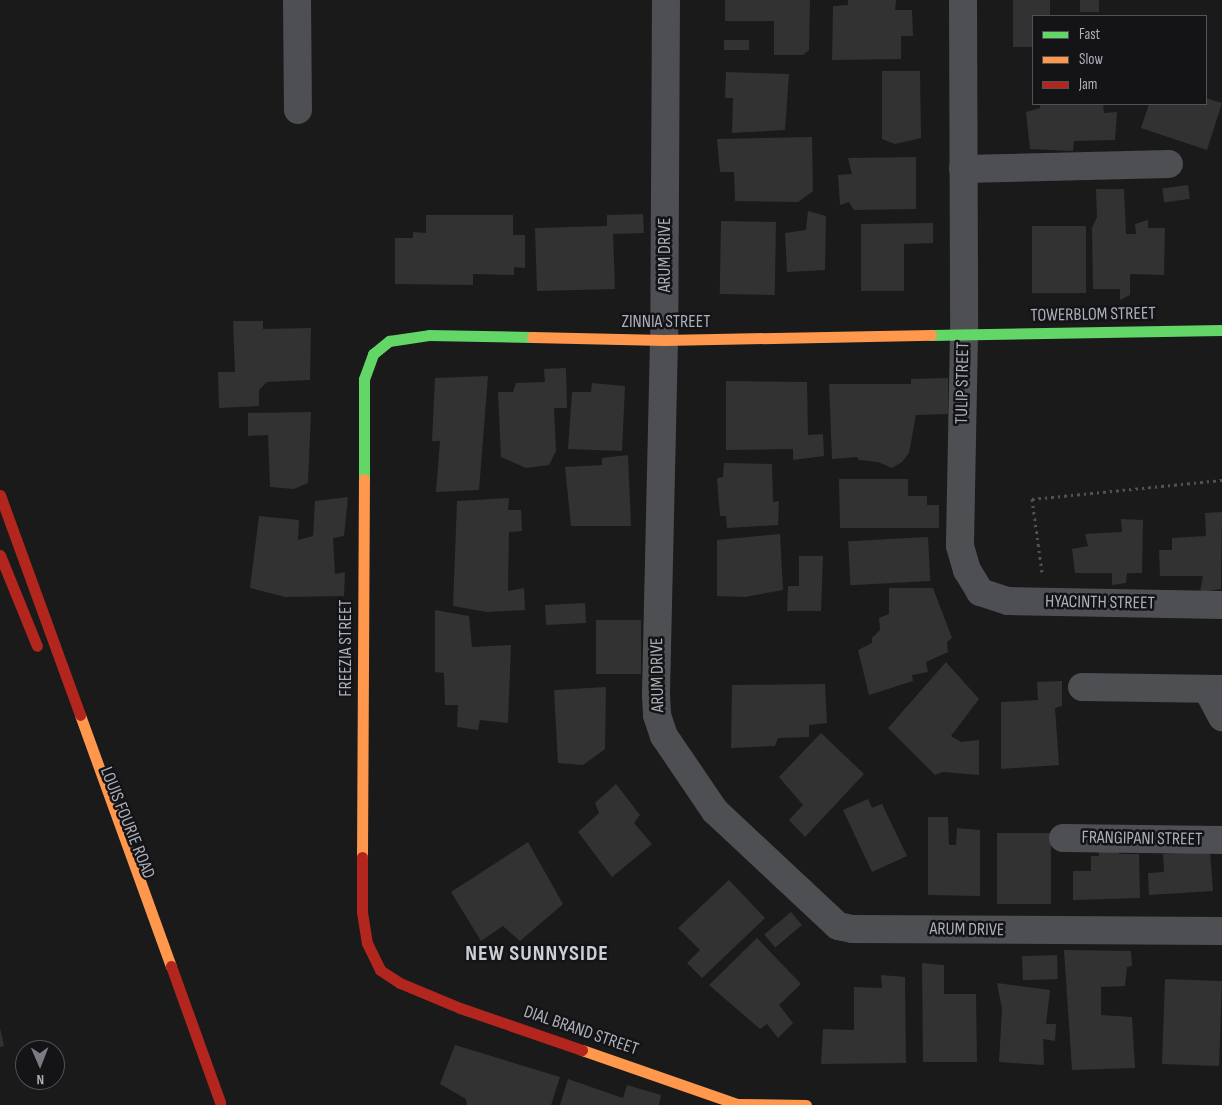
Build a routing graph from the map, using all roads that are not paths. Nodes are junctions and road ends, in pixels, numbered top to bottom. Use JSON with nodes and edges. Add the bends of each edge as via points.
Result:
{"nodes":[{"id":1,"x":297,"y":0,"type":"edge"},
{"id":2,"x":666,"y":0,"type":"edge"},
{"id":3,"x":963,"y":0,"type":"edge"},
{"id":4,"x":298,"y":110,"type":"dead end"},
{"id":5,"x":1169,"y":164,"type":"dead end"},
{"id":6,"x":963,"y":169,"type":"junction"},
{"id":7,"x":1222,"y":330,"type":"edge"},
{"id":8,"x":964,"y":335,"type":"junction"},
{"id":9,"x":664,"y":340,"type":"junction"},
{"id":10,"x":373,"y":354,"type":"joint"},
{"id":11,"x":0,"y":495,"type":"edge"},
{"id":12,"x":0,"y":555,"type":"edge"},
{"id":13,"x":980,"y":592,"type":"joint"},
{"id":14,"x":1222,"y":604,"type":"edge"},
{"id":15,"x":41,"y":657,"type":"dead end"},
{"id":16,"x":1082,"y":687,"type":"dead end"},
{"id":17,"x":1214,"y":689,"type":"edge"},
{"id":18,"x":1222,"y":718,"type":"edge"},
{"id":19,"x":82,"y":759,"type":"dead end"},
{"id":20,"x":1063,"y":838,"type":"dead end"},
{"id":21,"x":1222,"y":840,"type":"edge"},
{"id":22,"x":1222,"y":931,"type":"edge"},
{"id":23,"x":367,"y":943,"type":"joint"},
{"id":24,"x":221,"y":1103,"type":"edge"},
{"id":25,"x":737,"y":1104,"type":"edge"},
{"id":26,"x":806,"y":1105,"type":"edge"}],
"edges":[{"from":1,"to":4,"type":"street"},
{"from":2,"to":9,"type":"street","name":"ARUM DRIVE"},
{"from":3,"to":6,"type":"street","name":"TULIP STREET"},
{"from":5,"to":6,"type":"street"},
{"from":6,"to":8,"type":"street","name":"TULIP STREET"},
{"from":7,"to":8,"type":"street","name":"TOWERBLOM STREET"},
{"from":8,"to":9,"type":"street","name":"ZINNIA STREET"},
{"from":8,"to":13,"type":"street","name":"TULIP STREET","via":[[960,546],[967,570]]},
{"from":9,"to":10,"type":"street","name":"ZINNIA STREET","via":[[429,335],[388,341]]},
{"from":9,"to":22,"type":"street","name":"ARUM DRIVE","via":[[657,715],[664,736],[715,811],[838,926]]},
{"from":10,"to":23,"type":"street","name":"FREEZIA STREET","via":[[364,379],[362,912]]},
{"from":11,"to":24,"type":"street"},
{"from":12,"to":15,"type":"street"},
{"from":13,"to":14,"type":"street","name":"HYACINTH STREET","via":[[1008,601]]},
{"from":16,"to":17,"type":"street"},
{"from":17,"to":18,"type":"street"},
{"from":19,"to":24,"type":"street","name":"LOUIS FOURIE ROAD"},
{"from":20,"to":21,"type":"street","name":"FRANGIPANI STREET"},
{"from":23,"to":25,"type":"street","name":"DIAL BRAND STREET","via":[[380,970],[400,983],[460,1008]]},
{"from":25,"to":26,"type":"street","name":"DIAL BRAND STREET"}]}
